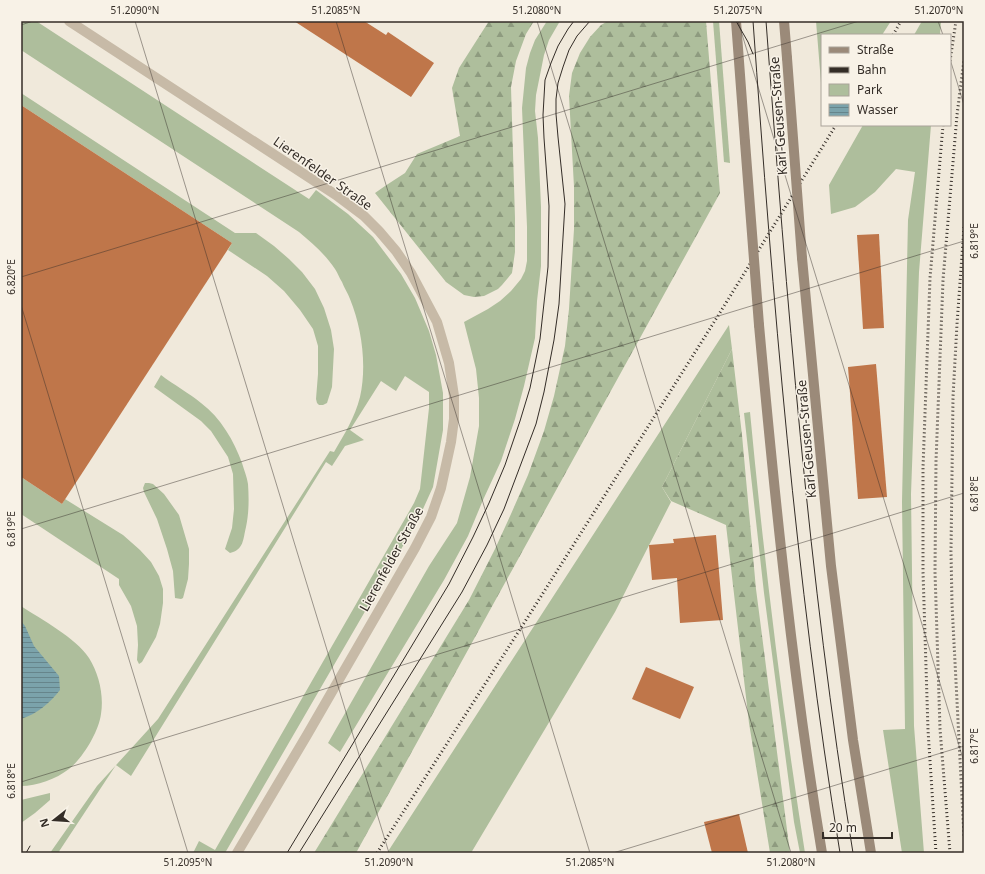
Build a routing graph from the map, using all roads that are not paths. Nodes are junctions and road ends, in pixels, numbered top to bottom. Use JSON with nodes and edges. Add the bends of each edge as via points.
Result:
{"nodes":[{"id":1,"x":69,"y":21,"type":"edge"},
{"id":2,"x":736,"y":21,"type":"edge"},
{"id":3,"x":784,"y":21,"type":"edge"},
{"id":4,"x":237,"y":853,"type":"edge"},
{"id":5,"x":822,"y":853,"type":"edge"},
{"id":6,"x":871,"y":853,"type":"edge"}],
"edges":[{"from":1,"to":4,"type":"street","name":"Lierenfelder Straße","via":[[336,195],[364,216],[396,251],[411,273],[437,322],[449,363],[454,396],[454,419],[441,488],[431,517]]},
{"from":2,"to":5,"type":"main road","bridge":true,"via":[[771,455],[784,577]]},
{"from":3,"to":6,"type":"main road","name":"Karl-Geusen-Straße","bridge":true,"via":[[802,258],[831,566],[853,740]]}]}
